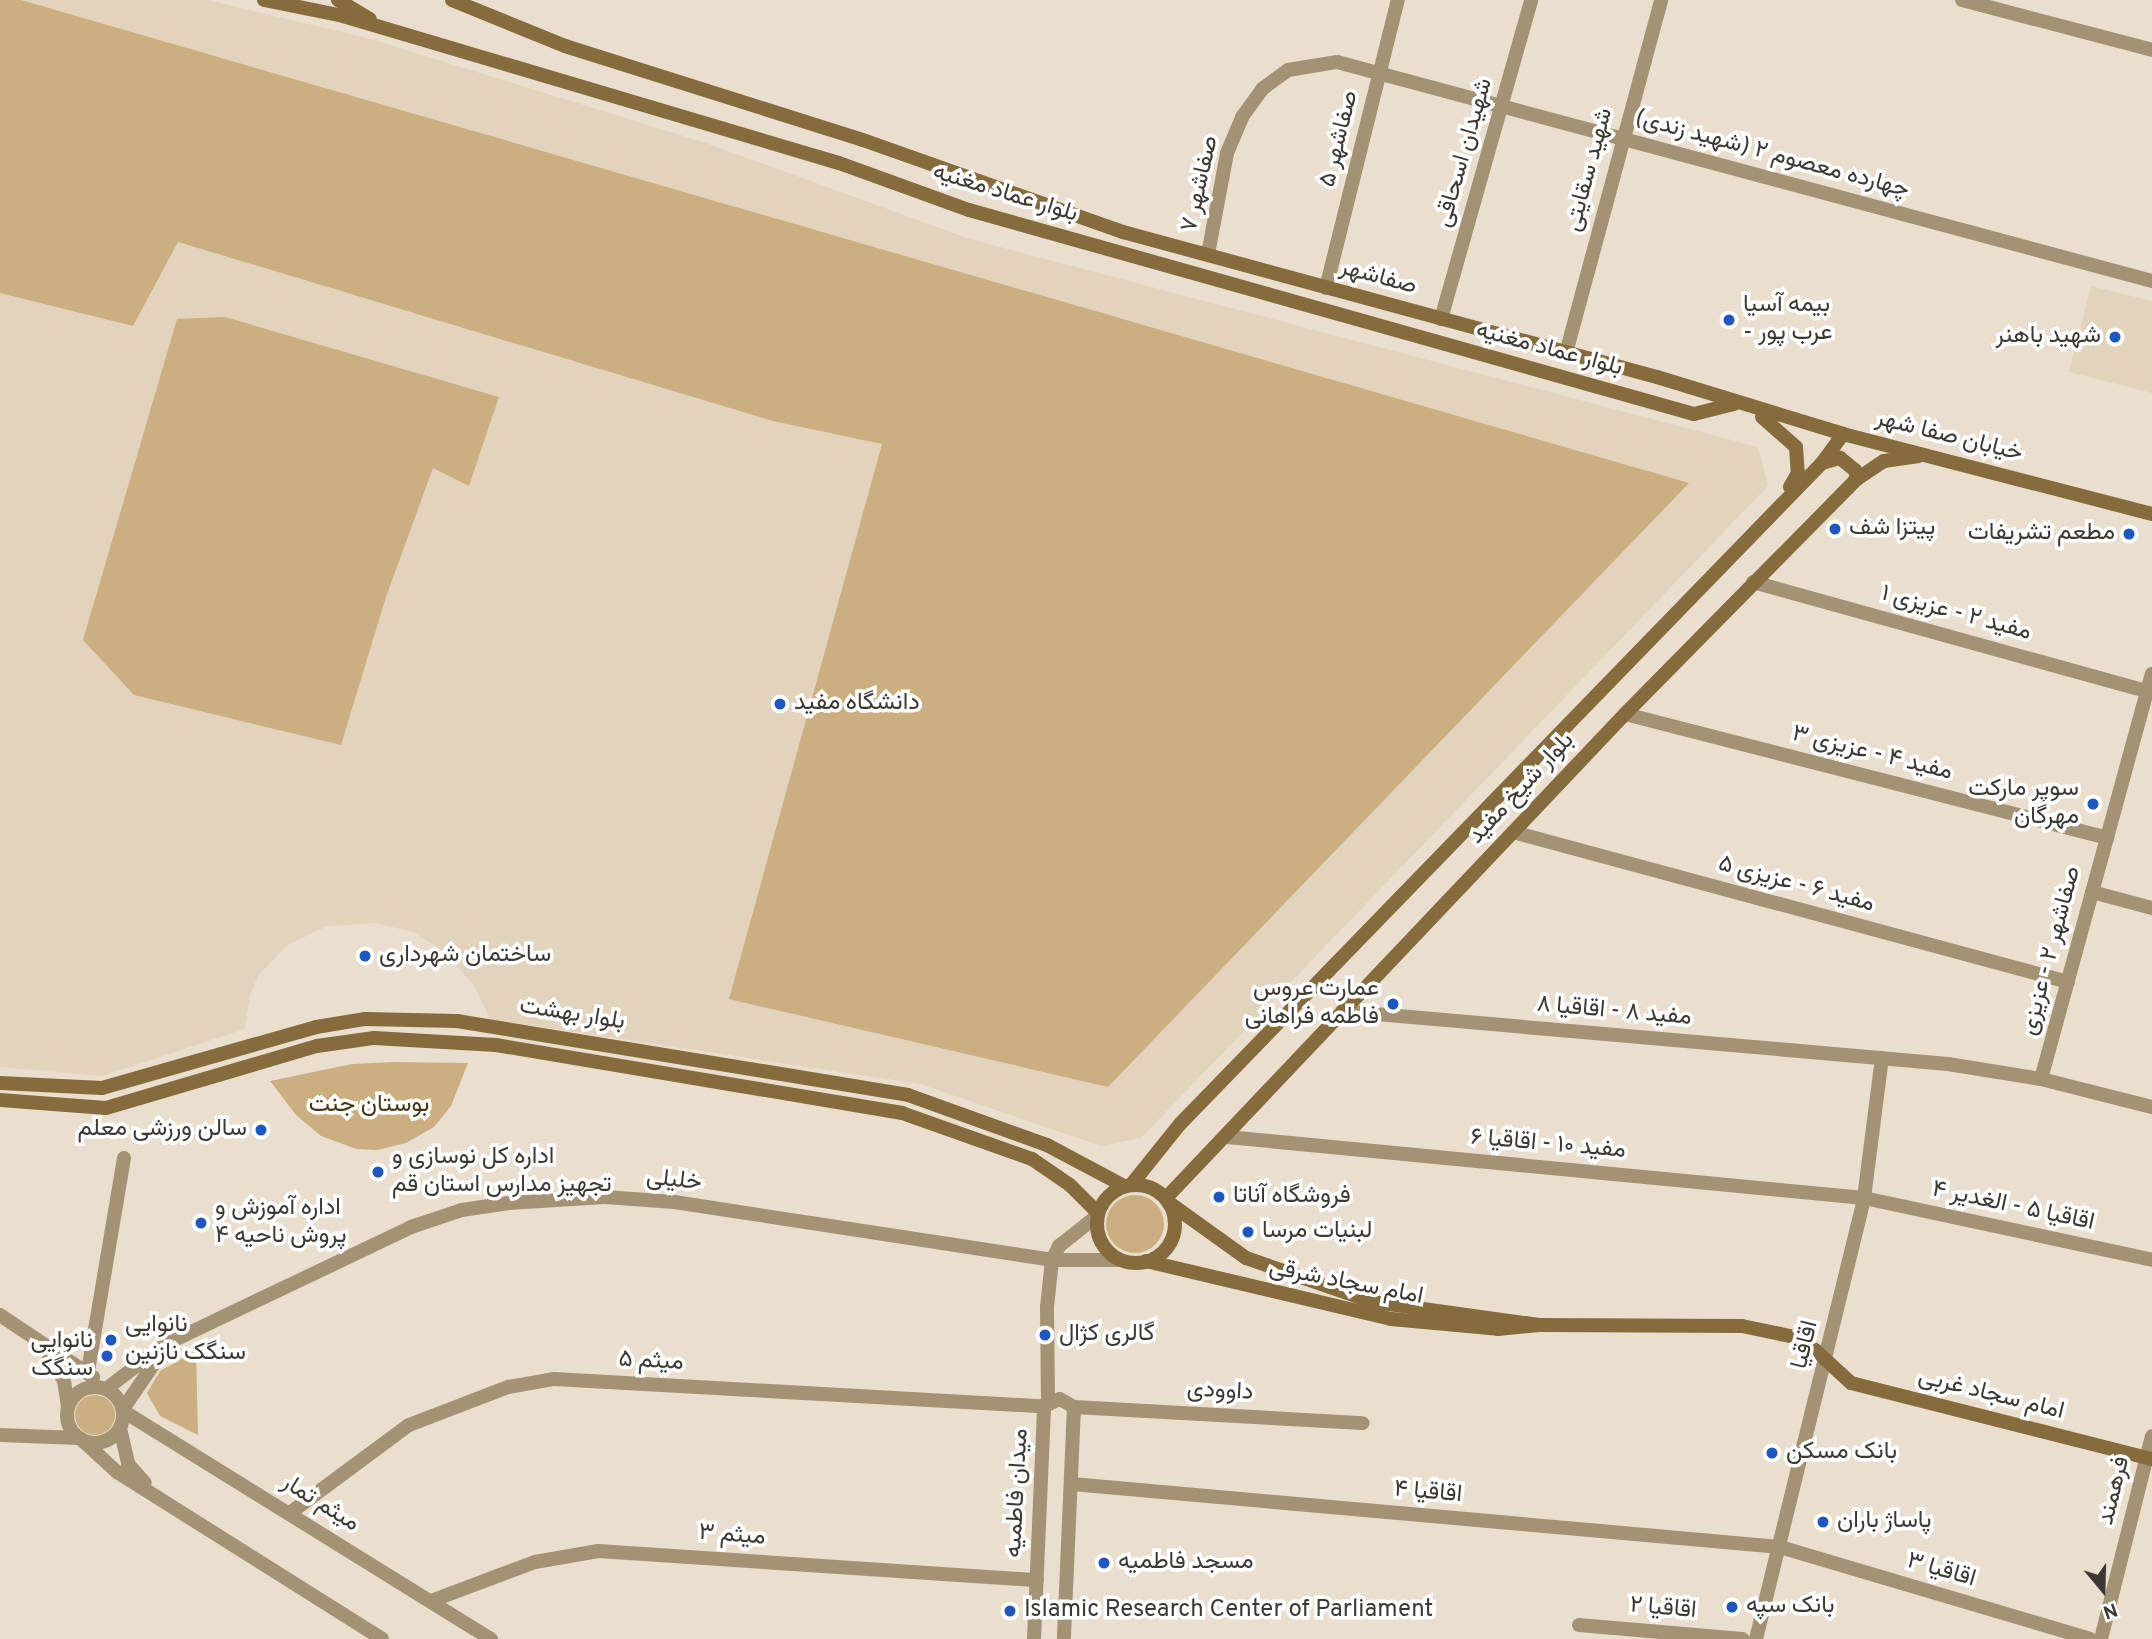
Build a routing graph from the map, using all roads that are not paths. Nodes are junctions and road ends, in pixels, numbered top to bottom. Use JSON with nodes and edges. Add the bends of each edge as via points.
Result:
{"nodes":[{"id":1,"x":264,"y":0,"type":"edge"},
{"id":2,"x":338,"y":0,"type":"edge"},
{"id":3,"x":452,"y":0,"type":"edge"},
{"id":4,"x":1398,"y":0,"type":"edge"},
{"id":5,"x":1531,"y":0,"type":"edge"},
{"id":6,"x":1661,"y":0,"type":"edge"},
{"id":7,"x":1962,"y":0,"type":"edge"},
{"id":8,"x":390,"y":30,"type":"junction"},
{"id":9,"x":2152,"y":50,"type":"edge"},
{"id":10,"x":1380,"y":73,"type":"junction"},
{"id":11,"x":1502,"y":108,"type":"junction"},
{"id":12,"x":1621,"y":138,"type":"junction"},
{"id":13,"x":1010,"y":195,"type":"joint"},
{"id":14,"x":1208,"y":254,"type":"junction"},
{"id":15,"x":2152,"y":281,"type":"edge"},
{"id":16,"x":1326,"y":288,"type":"junction"},
{"id":17,"x":1441,"y":319,"type":"junction"},
{"id":18,"x":1566,"y":353,"type":"junction"},
{"id":19,"x":1735,"y":404,"type":"junction"},
{"id":20,"x":1843,"y":435,"type":"junction"},
{"id":21,"x":1938,"y":456,"type":"junction"},
{"id":22,"x":1822,"y":463,"type":"junction"},
{"id":23,"x":1857,"y":479,"type":"junction"},
{"id":24,"x":1779,"y":505,"type":"junction"},
{"id":25,"x":2152,"y":514,"type":"edge"},
{"id":26,"x":1753,"y":582,"type":"junction"},
{"id":27,"x":2152,"y":674,"type":"edge"},
{"id":28,"x":2147,"y":691,"type":"junction"},
{"id":29,"x":2147,"y":713,"type":"edge"},
{"id":30,"x":1625,"y":714,"type":"junction"},
{"id":31,"x":1513,"y":832,"type":"junction"},
{"id":32,"x":2107,"y":838,"type":"junction"},
{"id":33,"x":2092,"y":892,"type":"junction"},
{"id":34,"x":2152,"y":908,"type":"edge"},
{"id":35,"x":2068,"y":982,"type":"junction"},
{"id":36,"x":1342,"y":1011,"type":"junction"},
{"id":37,"x":1882,"y":1058,"type":"junction"},
{"id":38,"x":2041,"y":1079,"type":"junction"},
{"id":39,"x":0,"y":1083,"type":"edge"},
{"id":40,"x":0,"y":1100,"type":"edge"},
{"id":41,"x":2152,"y":1107,"type":"edge"},
{"id":42,"x":1227,"y":1137,"type":"junction"},
{"id":43,"x":124,"y":1158,"type":"dead end"},
{"id":44,"x":1127,"y":1186,"type":"junction"},
{"id":45,"x":1864,"y":1198,"type":"junction"},
{"id":46,"x":1167,"y":1200,"type":"junction"},
{"id":47,"x":1097,"y":1215,"type":"junction"},
{"id":48,"x":1052,"y":1260,"type":"junction"},
{"id":49,"x":1120,"y":1260,"type":"junction"},
{"id":50,"x":2152,"y":1260,"type":"edge"},
{"id":51,"x":1146,"y":1261,"type":"junction"},
{"id":52,"x":227,"y":1314,"type":"junction"},
{"id":53,"x":0,"y":1315,"type":"edge"},
{"id":54,"x":1539,"y":1325,"type":"junction"},
{"id":55,"x":45,"y":1349,"type":"junction"},
{"id":56,"x":1826,"y":1362,"type":"junction"},
{"id":57,"x":88,"y":1371,"type":"junction"},
{"id":58,"x":104,"y":1388,"type":"junction"},
{"id":59,"x":1046,"y":1404,"type":"junction"},
{"id":60,"x":68,"y":1407,"type":"junction"},
{"id":61,"x":1074,"y":1407,"type":"junction"},
{"id":62,"x":123,"y":1410,"type":"junction"},
{"id":63,"x":1363,"y":1423,"type":"dead end"},
{"id":64,"x":69,"y":1424,"type":"junction"},
{"id":65,"x":120,"y":1428,"type":"junction"},
{"id":66,"x":0,"y":1435,"type":"edge"},
{"id":67,"x":45,"y":1436,"type":"junction"},
{"id":68,"x":2152,"y":1436,"type":"edge"},
{"id":69,"x":80,"y":1438,"type":"junction"},
{"id":70,"x":2150,"y":1459,"type":"edge"},
{"id":71,"x":1072,"y":1484,"type":"junction"},
{"id":72,"x":182,"y":1512,"type":"junction"},
{"id":73,"x":290,"y":1513,"type":"junction"},
{"id":74,"x":1780,"y":1548,"type":"junction"},
{"id":75,"x":1037,"y":1580,"type":"junction"},
{"id":76,"x":431,"y":1601,"type":"junction"},
{"id":77,"x":1579,"y":1625,"type":"dead end"},
{"id":78,"x":382,"y":1639,"type":"edge"},
{"id":79,"x":491,"y":1639,"type":"edge"},
{"id":80,"x":1034,"y":1639,"type":"edge"},
{"id":81,"x":1064,"y":1639,"type":"edge"},
{"id":82,"x":1742,"y":1639,"type":"edge"},
{"id":83,"x":1756,"y":1639,"type":"edge"},
{"id":84,"x":2090,"y":1639,"type":"edge"},
{"id":85,"x":2101,"y":1639,"type":"edge"}],
"edges":[{"from":1,"to":8,"type":"street","name":"بلوار عماد مغنیه"},
{"from":2,"to":8,"type":"street"},
{"from":3,"to":13,"type":"street","name":"بلوار عماد مغنیه","via":[[565,46],[863,140]]},
{"from":4,"to":10,"type":"street","name":"صفاشهر ۵"},
{"from":5,"to":11,"type":"street","name":"شهیدان اسحاقی"},
{"from":6,"to":12,"type":"street","name":"شهید سقایتی"},
{"from":7,"to":9,"type":"street"},
{"from":8,"to":19,"type":"street","name":"بلوار عماد مغنیه","via":[[839,163],[969,210],[1481,355],[1694,414]]},
{"from":10,"to":11,"type":"street","name":"چهارده معصوم ۲ (شهید زندی)"},
{"from":10,"to":14,"type":"street","name":"صفاشهر ۷","via":[[1337,62],[1316,62],[1288,70],[1262,89],[1242,117],[1227,153]]},
{"from":10,"to":16,"type":"street","name":"صفاشهر ۵"},
{"from":11,"to":12,"type":"street","name":"چهارده معصوم ۲ (شهید زندی)"},
{"from":11,"to":17,"type":"street","name":"شهیدان اسحاقی"},
{"from":12,"to":15,"type":"street","name":"چهارده معصوم ۲ (شهید زندی)"},
{"from":12,"to":18,"type":"street","name":"شهید سقایتی"},
{"from":13,"to":14,"type":"street","name":"صفاشهر"},
{"from":14,"to":16,"type":"street","name":"صفاشهر"},
{"from":16,"to":17,"type":"street","name":"صفاشهر"},
{"from":17,"to":18,"type":"street","name":"صفاشهر"},
{"from":18,"to":19,"type":"street","name":"صفاشهر"},
{"from":19,"to":20,"type":"street","name":"خیابان صفا شهر"},
{"from":19,"to":24,"type":"street","via":[[1772,422],[1796,447],[1798,472]]},
{"from":20,"to":21,"type":"street","name":"خیابان صفا شهر"},
{"from":20,"to":22,"type":"street","name":"بلوار شیخ مفید"},
{"from":21,"to":23,"type":"street","name":"بلوار شیخ مفید","via":[[1884,461]]},
{"from":21,"to":25,"type":"street","name":"خیابان صفا شهر"},
{"from":22,"to":23,"type":"street","via":[[1840,458],[1849,462]]},
{"from":22,"to":24,"type":"street","name":"بلوار شیخ مفید"},
{"from":23,"to":26,"type":"street","name":"بلوار شیخ مفید"},
{"from":24,"to":44,"type":"street","name":"بلوار شیخ مفید","via":[[1180,1124]]},
{"from":26,"to":28,"type":"street","name":"مفید ۲ - عزیزی ۱"},
{"from":26,"to":30,"type":"street","name":"بلوار شیخ مفید"},
{"from":27,"to":28,"type":"street","name":"صفاشهر ۲ - عزیزی"},
{"from":28,"to":29,"type":"street","name":"صفاشهر ۲ - عزیزی"},
{"from":29,"to":32,"type":"street","name":"صفاشهر ۲ - عزیزی"},
{"from":30,"to":31,"type":"street","name":"بلوار شیخ مفید"},
{"from":30,"to":32,"type":"street","name":"مفید ۴ - عزیزی ۳"},
{"from":31,"to":35,"type":"street","name":"مفید ۶ - عزیزی ۵"},
{"from":31,"to":36,"type":"street","name":"بلوار شیخ مفید"},
{"from":32,"to":33,"type":"street","name":"صفاشهر ۲ - عزیزی"},
{"from":33,"to":34,"type":"street"},
{"from":33,"to":35,"type":"street","name":"صفاشهر ۲ - عزیزی"},
{"from":35,"to":38,"type":"street","name":"صفاشهر ۲ - عزیزی"},
{"from":36,"to":37,"type":"street","name":"مفید ۸ - اقاقیا ۸"},
{"from":36,"to":42,"type":"street","name":"بلوار شیخ مفید"},
{"from":37,"to":38,"type":"street","name":"مفید ۸ - اقاقیا ۸"},
{"from":37,"to":45,"type":"street","name":"اقاقیا"},
{"from":38,"to":41,"type":"street","name":"مفید ۸ - اقاقیا ۸"},
{"from":39,"to":44,"type":"street","name":"بلوار بهشت","via":[[102,1088],[316,1027],[365,1019],[457,1021],[908,1095],[1047,1145]]},
{"from":40,"to":47,"type":"street","name":"بلوار بهشت","via":[[106,1108],[317,1046],[384,1038],[483,1044],[902,1113],[1032,1159],[1070,1185]]},
{"from":42,"to":45,"type":"street","name":"مفید ۱۰ - اقاقیا ۶"},
{"from":42,"to":46,"type":"street","name":"بلوار شیخ مفید"},
{"from":43,"to":57,"type":"street"},
{"from":44,"to":46,"type":"street","via":[[1150,1187]]},
{"from":44,"to":47,"type":"street","via":[[1107,1197]]},
{"from":45,"to":50,"type":"street","name":"اقاقیا ۵ - الغدیر ۴"},
{"from":45,"to":56,"type":"street","name":"اقاقیا"},
{"from":46,"to":51,"type":"street","via":[[1174,1230],[1160,1255]]},
{"from":46,"to":54,"type":"street","name":"امام سجاد شرقی","via":[[1246,1258],[1373,1301]]},
{"from":47,"to":48,"type":"street","via":[[1059,1246]]},
{"from":47,"to":49,"type":"street","via":[[1101,1242]]},
{"from":48,"to":49,"type":"street","name":"خلیلی"},
{"from":48,"to":52,"type":"street","name":"خلیلی","via":[[674,1202],[557,1198],[462,1210],[411,1227]]},
{"from":48,"to":59,"type":"street"},
{"from":49,"to":51,"type":"street"},
{"from":51,"to":54,"type":"street","name":"امام سجاد شرقی","via":[[1391,1319],[1498,1329]]},
{"from":52,"to":58,"type":"street","via":[[164,1345]]},
{"from":52,"to":62,"type":"street","via":[[153,1365]]},
{"from":53,"to":55,"type":"street"},
{"from":54,"to":56,"type":"street","name":"امام سجاد شرقی","via":[[1742,1326],[1790,1336]]},
{"from":55,"to":57,"type":"street"},
{"from":55,"to":60,"type":"street","via":[[64,1381]]},
{"from":56,"to":70,"type":"street","name":"امام سجاد غربی","via":[[1851,1384]]},
{"from":56,"to":74,"type":"street","name":"اقاقیا"},
{"from":57,"to":58,"type":"street"},
{"from":58,"to":60,"type":"street","via":[[78,1392]]},
{"from":58,"to":62,"type":"street"},
{"from":59,"to":61,"type":"street","name":"میدان فاطمیه","via":[[1060,1399]]},
{"from":59,"to":73,"type":"street","name":"میثم ۵","via":[[554,1379],[508,1387],[409,1425]]},
{"from":59,"to":75,"type":"street","name":"میدان فاطمیه"},
{"from":60,"to":64,"type":"street"},
{"from":61,"to":63,"type":"street","name":"داوودی"},
{"from":61,"to":71,"type":"street"},
{"from":62,"to":65,"type":"street"},
{"from":62,"to":73,"type":"street","name":"میثم تمار"},
{"from":64,"to":67,"type":"street"},
{"from":64,"to":69,"type":"street"},
{"from":65,"to":69,"type":"street","via":[[106,1441]]},
{"from":65,"to":72,"type":"street","via":[[128,1464]]},
{"from":66,"to":67,"type":"street"},
{"from":67,"to":69,"type":"street"},
{"from":68,"to":70,"type":"street","name":"فرهمند"},
{"from":69,"to":72,"type":"street","via":[[117,1472]]},
{"from":70,"to":85,"type":"street","name":"فرهمند"},
{"from":71,"to":74,"type":"street","name":"اقاقیا ۴"},
{"from":71,"to":81,"type":"street"},
{"from":72,"to":78,"type":"street"},
{"from":73,"to":76,"type":"street","name":"میثم تمار"},
{"from":74,"to":83,"type":"street","name":"اقاقیا"},
{"from":74,"to":84,"type":"street","name":"اقاقیا ۳"},
{"from":75,"to":76,"type":"street","name":"میثم ۳","via":[[598,1552],[535,1562]]},
{"from":75,"to":80,"type":"street","name":"میدان فاطمیه"},
{"from":76,"to":79,"type":"street","name":"میثم تمار"},
{"from":77,"to":82,"type":"street","name":"اقاقیا ۲"}]}
